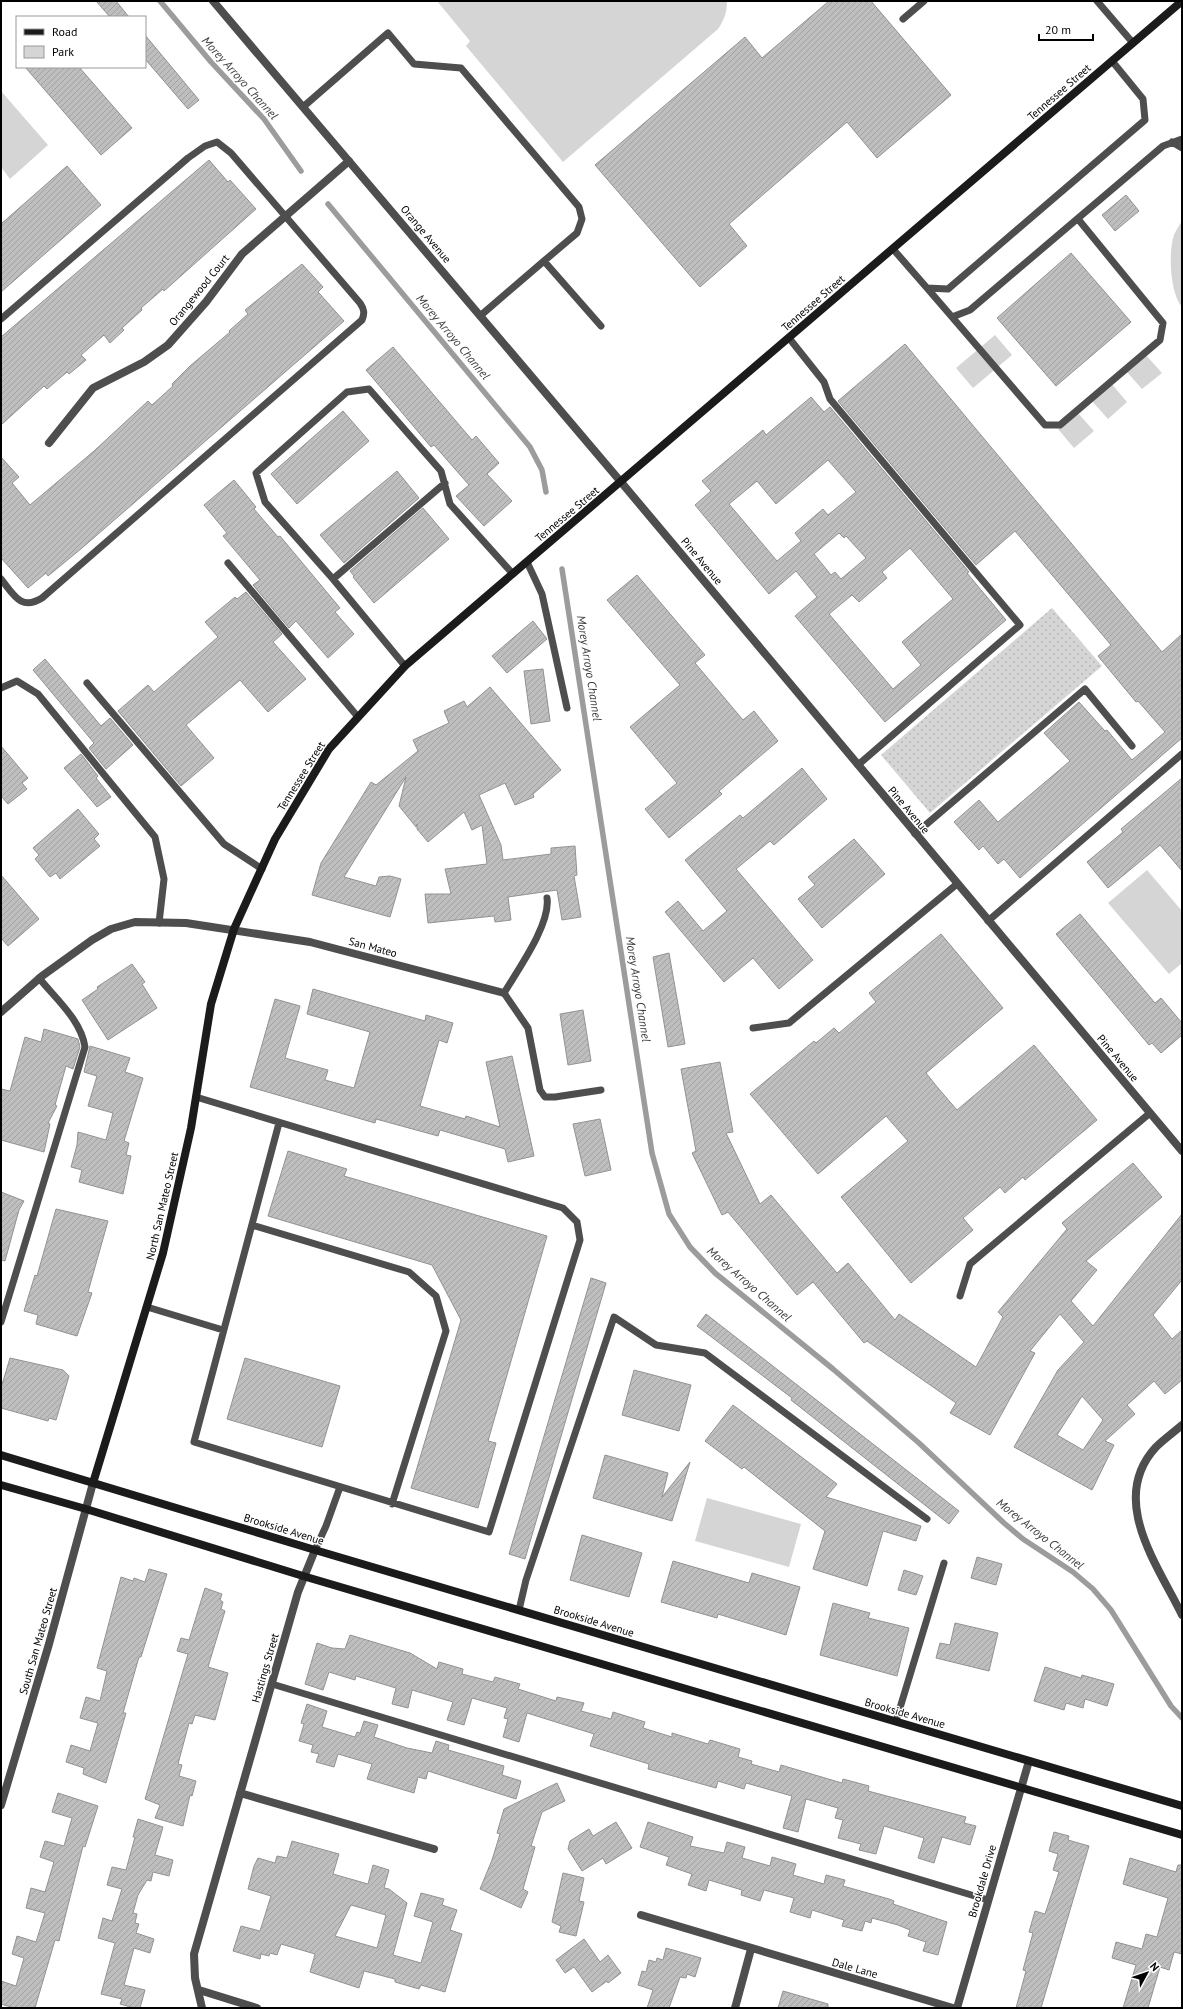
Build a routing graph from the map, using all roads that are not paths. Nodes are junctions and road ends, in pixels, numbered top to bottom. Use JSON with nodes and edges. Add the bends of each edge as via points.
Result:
{"nodes":[{"id":1,"x":213,"y":1,"type":"edge"},
{"id":2,"x":924,"y":1,"type":"edge"},
{"id":3,"x":1097,"y":1,"type":"edge"},
{"id":4,"x":1182,"y":1,"type":"edge"},
{"id":5,"x":903,"y":19,"type":"dead end"},
{"id":6,"x":1133,"y":43,"type":"junction"},
{"id":7,"x":1112,"y":61,"type":"junction"},
{"id":8,"x":303,"y":106,"type":"junction"},
{"id":9,"x":1182,"y":139,"type":"edge"},
{"id":10,"x":1172,"y":142,"type":"junction"},
{"id":11,"x":1182,"y":148,"type":"edge"},
{"id":12,"x":349,"y":161,"type":"junction"},
{"id":13,"x":285,"y":216,"type":"junction"},
{"id":14,"x":1078,"y":219,"type":"junction"},
{"id":15,"x":893,"y":249,"type":"junction"},
{"id":16,"x":544,"y":261,"type":"junction"},
{"id":17,"x":927,"y":288,"type":"junction"},
{"id":18,"x":480,"y":316,"type":"junction"},
{"id":19,"x":952,"y":317,"type":"junction"},
{"id":20,"x":1,"y":319,"type":"edge"},
{"id":21,"x":601,"y":326,"type":"dead end"},
{"id":22,"x":789,"y":338,"type":"junction"},
{"id":23,"x":49,"y":443,"type":"dead end"},
{"id":24,"x":621,"y":482,"type":"junction"},
{"id":25,"x":445,"y":484,"type":"junction"},
{"id":26,"x":527,"y":562,"type":"junction"},
{"id":27,"x":228,"y":563,"type":"dead end"},
{"id":28,"x":513,"y":574,"type":"junction"},
{"id":29,"x":1,"y":579,"type":"edge"},
{"id":30,"x":333,"y":579,"type":"junction"},
{"id":31,"x":405,"y":666,"type":"junction"},
{"id":32,"x":87,"y":682,"type":"dead end"},
{"id":33,"x":1,"y":688,"type":"edge"},
{"id":34,"x":567,"y":708,"type":"dead end"},
{"id":35,"x":358,"y":717,"type":"junction"},
{"id":36,"x":1132,"y":746,"type":"dead end"},
{"id":37,"x":1182,"y":754,"type":"edge"},
{"id":38,"x":858,"y":765,"type":"junction"},
{"id":39,"x":916,"y":834,"type":"junction"},
{"id":40,"x":262,"y":869,"type":"junction"},
{"id":41,"x":957,"y":884,"type":"junction"},
{"id":42,"x":547,"y":898,"type":"dead end"},
{"id":43,"x":988,"y":920,"type":"junction"},
{"id":44,"x":159,"y":923,"type":"junction"},
{"id":45,"x":234,"y":929,"type":"junction"},
{"id":46,"x":39,"y":978,"type":"junction"},
{"id":47,"x":504,"y":994,"type":"junction"},
{"id":48,"x":1,"y":1012,"type":"edge"},
{"id":49,"x":753,"y":1028,"type":"dead end"},
{"id":50,"x":601,"y":1090,"type":"dead end"},
{"id":51,"x":196,"y":1097,"type":"junction"},
{"id":52,"x":1150,"y":1113,"type":"junction"},
{"id":53,"x":279,"y":1123,"type":"junction"},
{"id":54,"x":1182,"y":1151,"type":"edge"},
{"id":55,"x":252,"y":1225,"type":"junction"},
{"id":56,"x":960,"y":1296,"type":"dead end"},
{"id":57,"x":147,"y":1307,"type":"junction"},
{"id":58,"x":1,"y":1322,"type":"edge"},
{"id":59,"x":223,"y":1330,"type":"junction"},
{"id":60,"x":1182,"y":1425,"type":"edge"},
{"id":61,"x":1,"y":1455,"type":"edge"},
{"id":62,"x":93,"y":1483,"type":"junction"},
{"id":63,"x":1,"y":1484,"type":"edge"},
{"id":64,"x":340,"y":1487,"type":"junction"},
{"id":65,"x":392,"y":1504,"type":"junction"},
{"id":66,"x":86,"y":1509,"type":"junction"},
{"id":67,"x":927,"y":1519,"type":"dead end"},
{"id":68,"x":315,"y":1550,"type":"junction"},
{"id":69,"x":944,"y":1563,"type":"dead end"},
{"id":70,"x":303,"y":1576,"type":"junction"},
{"id":71,"x":519,"y":1610,"type":"junction"},
{"id":72,"x":1182,"y":1615,"type":"edge"},
{"id":73,"x":272,"y":1684,"type":"junction"},
{"id":74,"x":896,"y":1721,"type":"junction"},
{"id":75,"x":1029,"y":1761,"type":"junction"},
{"id":76,"x":1021,"y":1788,"type":"junction"},
{"id":77,"x":240,"y":1793,"type":"junction"},
{"id":78,"x":1,"y":1805,"type":"edge"},
{"id":79,"x":1182,"y":1806,"type":"edge"},
{"id":80,"x":1182,"y":1835,"type":"edge"},
{"id":81,"x":434,"y":1849,"type":"dead end"},
{"id":82,"x":988,"y":1900,"type":"junction"},
{"id":83,"x":641,"y":1915,"type":"dead end"},
{"id":84,"x":751,"y":1949,"type":"junction"},
{"id":85,"x":198,"y":1990,"type":"junction"},
{"id":86,"x":202,"y":2008,"type":"edge"},
{"id":87,"x":257,"y":2008,"type":"edge"},
{"id":88,"x":735,"y":2008,"type":"edge"},
{"id":89,"x":952,"y":2008,"type":"edge"},
{"id":90,"x":957,"y":2008,"type":"edge"}],
"edges":[{"from":1,"to":8,"type":"street","name":"Orange Avenue"},
{"from":2,"to":5,"type":"lane"},
{"from":3,"to":6,"type":"lane"},
{"from":4,"to":6,"type":"main road","name":"Tennessee Street"},
{"from":6,"to":7,"type":"main road","name":"Tennessee Street"},
{"from":7,"to":15,"type":"main road","name":"Tennessee Street"},
{"from":7,"to":17,"type":"lane","via":[[1143,99],[1145,120],[948,289]]},
{"from":8,"to":12,"type":"street","name":"Orange Avenue"},
{"from":8,"to":16,"type":"lane","via":[[388,33],[414,64],[461,68],[579,207],[582,219],[577,233]]},
{"from":9,"to":10,"type":"lane"},
{"from":10,"to":11,"type":"lane"},
{"from":10,"to":14,"type":"lane","via":[[1163,146]]},
{"from":12,"to":13,"type":"street","name":"Orangewood Court"},
{"from":12,"to":18,"type":"street","name":"Orange Avenue"},
{"from":13,"to":20,"type":"lane","via":[[224,146],[210,142],[188,158]]},
{"from":13,"to":23,"type":"street","name":"Orangewood Court","via":[[242,254],[206,302],[168,345],[144,362],[93,388]]},
{"from":13,"to":29,"type":"lane","via":[[360,303],[364,315],[362,320],[42,598],[29,604],[23,603]]},
{"from":14,"to":19,"type":"lane","via":[[970,310]]},
{"from":14,"to":19,"type":"lane","via":[[1163,323],[1160,340],[1060,425],[1045,425]]},
{"from":15,"to":17,"type":"lane"},
{"from":15,"to":22,"type":"main road","name":"Tennessee Street"},
{"from":16,"to":18,"type":"lane"},
{"from":16,"to":21,"type":"lane"},
{"from":17,"to":19,"type":"lane"},
{"from":18,"to":24,"type":"street","name":"Orange Avenue"},
{"from":22,"to":24,"type":"main road","name":"Tennessee Street"},
{"from":22,"to":38,"type":"lane","via":[[824,382],[830,399],[1020,625]]},
{"from":24,"to":26,"type":"main road","name":"Tennessee Street"},
{"from":24,"to":38,"type":"street","name":"Pine Avenue"},
{"from":25,"to":28,"type":"lane","via":[[450,504]]},
{"from":25,"to":30,"type":"lane"},
{"from":25,"to":30,"type":"lane","via":[[442,471],[369,389],[347,392],[256,473],[265,502]]},
{"from":26,"to":28,"type":"main road","name":"Tennessee Street"},
{"from":26,"to":34,"type":"lane","via":[[542,594]]},
{"from":27,"to":35,"type":"lane"},
{"from":28,"to":31,"type":"main road","name":"Tennessee Street"},
{"from":30,"to":31,"type":"lane"},
{"from":31,"to":35,"type":"main road","name":"Tennessee Street"},
{"from":32,"to":40,"type":"lane","via":[[224,844]]},
{"from":33,"to":44,"type":"lane","via":[[17,681],[38,694],[155,837],[164,880]]},
{"from":35,"to":40,"type":"main road","name":"Tennessee Street","via":[[329,749],[275,839]]},
{"from":36,"to":39,"type":"lane","via":[[1085,689]]},
{"from":37,"to":43,"type":"lane"},
{"from":38,"to":39,"type":"street","name":"Pine Avenue"},
{"from":39,"to":41,"type":"street","name":"Pine Avenue"},
{"from":40,"to":45,"type":"main road","name":"Tennessee Street"},
{"from":41,"to":43,"type":"street","name":"Pine Avenue"},
{"from":41,"to":49,"type":"lane","via":[[789,1023]]},
{"from":42,"to":47,"type":"lane","via":[[549,907],[544,924]]},
{"from":43,"to":52,"type":"street","name":"Pine Avenue"},
{"from":44,"to":45,"type":"street","via":[[186,923]]},
{"from":44,"to":46,"type":"street","via":[[134,922],[111,929]]},
{"from":45,"to":47,"type":"street","name":"San Mateo","via":[[310,942]]},
{"from":45,"to":51,"type":"main road","name":"North San Mateo Street","via":[[211,1004]]},
{"from":46,"to":48,"type":"street"},
{"from":46,"to":58,"type":"lane","via":[[74,1020],[83,1036],[85,1047]]},
{"from":47,"to":50,"type":"lane","via":[[528,1028],[540,1090],[545,1097]]},
{"from":51,"to":53,"type":"lane"},
{"from":51,"to":57,"type":"main road","name":"North San Mateo Street","via":[[163,1253]]},
{"from":52,"to":54,"type":"street","name":"Pine Avenue"},
{"from":52,"to":56,"type":"lane","via":[[970,1264]]},
{"from":53,"to":55,"type":"lane"},
{"from":53,"to":65,"type":"lane","via":[[563,1208],[577,1222],[580,1240],[489,1532]]},
{"from":55,"to":59,"type":"lane"},
{"from":55,"to":65,"type":"lane","via":[[409,1272],[436,1296],[446,1332]]},
{"from":57,"to":59,"type":"lane"},
{"from":57,"to":62,"type":"main road","name":"North San Mateo Street"},
{"from":59,"to":64,"type":"lane","via":[[194,1442]]},
{"from":60,"to":72,"type":"street","via":[[1156,1447],[1142,1468],[1136,1483],[1135,1511],[1142,1534]]},
{"from":61,"to":62,"type":"main road","name":"Brookside Avenue"},
{"from":62,"to":66,"type":"street","name":"South San Mateo Street"},
{"from":62,"to":68,"type":"main road","name":"Brookside Avenue"},
{"from":63,"to":66,"type":"main road"},
{"from":64,"to":65,"type":"lane"},
{"from":64,"to":68,"type":"lane"},
{"from":66,"to":70,"type":"main road"},
{"from":66,"to":78,"type":"street","name":"South San Mateo Street"},
{"from":67,"to":71,"type":"lane","via":[[705,1353],[656,1345],[614,1317],[526,1580]]},
{"from":68,"to":70,"type":"street","name":"Hastings Street"},
{"from":68,"to":71,"type":"main road","name":"Brookside Avenue"},
{"from":69,"to":74,"type":"lane"},
{"from":70,"to":73,"type":"street","name":"Hastings Street"},
{"from":70,"to":76,"type":"main road"},
{"from":71,"to":74,"type":"main road","name":"Brookside Avenue"},
{"from":73,"to":77,"type":"street","name":"Hastings Street"},
{"from":73,"to":82,"type":"lane"},
{"from":74,"to":75,"type":"main road","name":"Brookside Avenue"},
{"from":75,"to":76,"type":"street","name":"Brookdale Drive"},
{"from":75,"to":79,"type":"main road","name":"Brookside Avenue"},
{"from":76,"to":80,"type":"main road"},
{"from":76,"to":82,"type":"street","name":"Brookdale Drive"},
{"from":77,"to":81,"type":"street"},
{"from":77,"to":85,"type":"street","name":"Hastings Street","via":[[194,1954]]},
{"from":82,"to":90,"type":"street","name":"Brookdale Drive"},
{"from":83,"to":84,"type":"street","name":"Dale Lane"},
{"from":84,"to":88,"type":"street"},
{"from":84,"to":89,"type":"street","name":"Dale Lane"},
{"from":85,"to":86,"type":"street","name":"Hastings Street"},
{"from":85,"to":87,"type":"street"}]}
